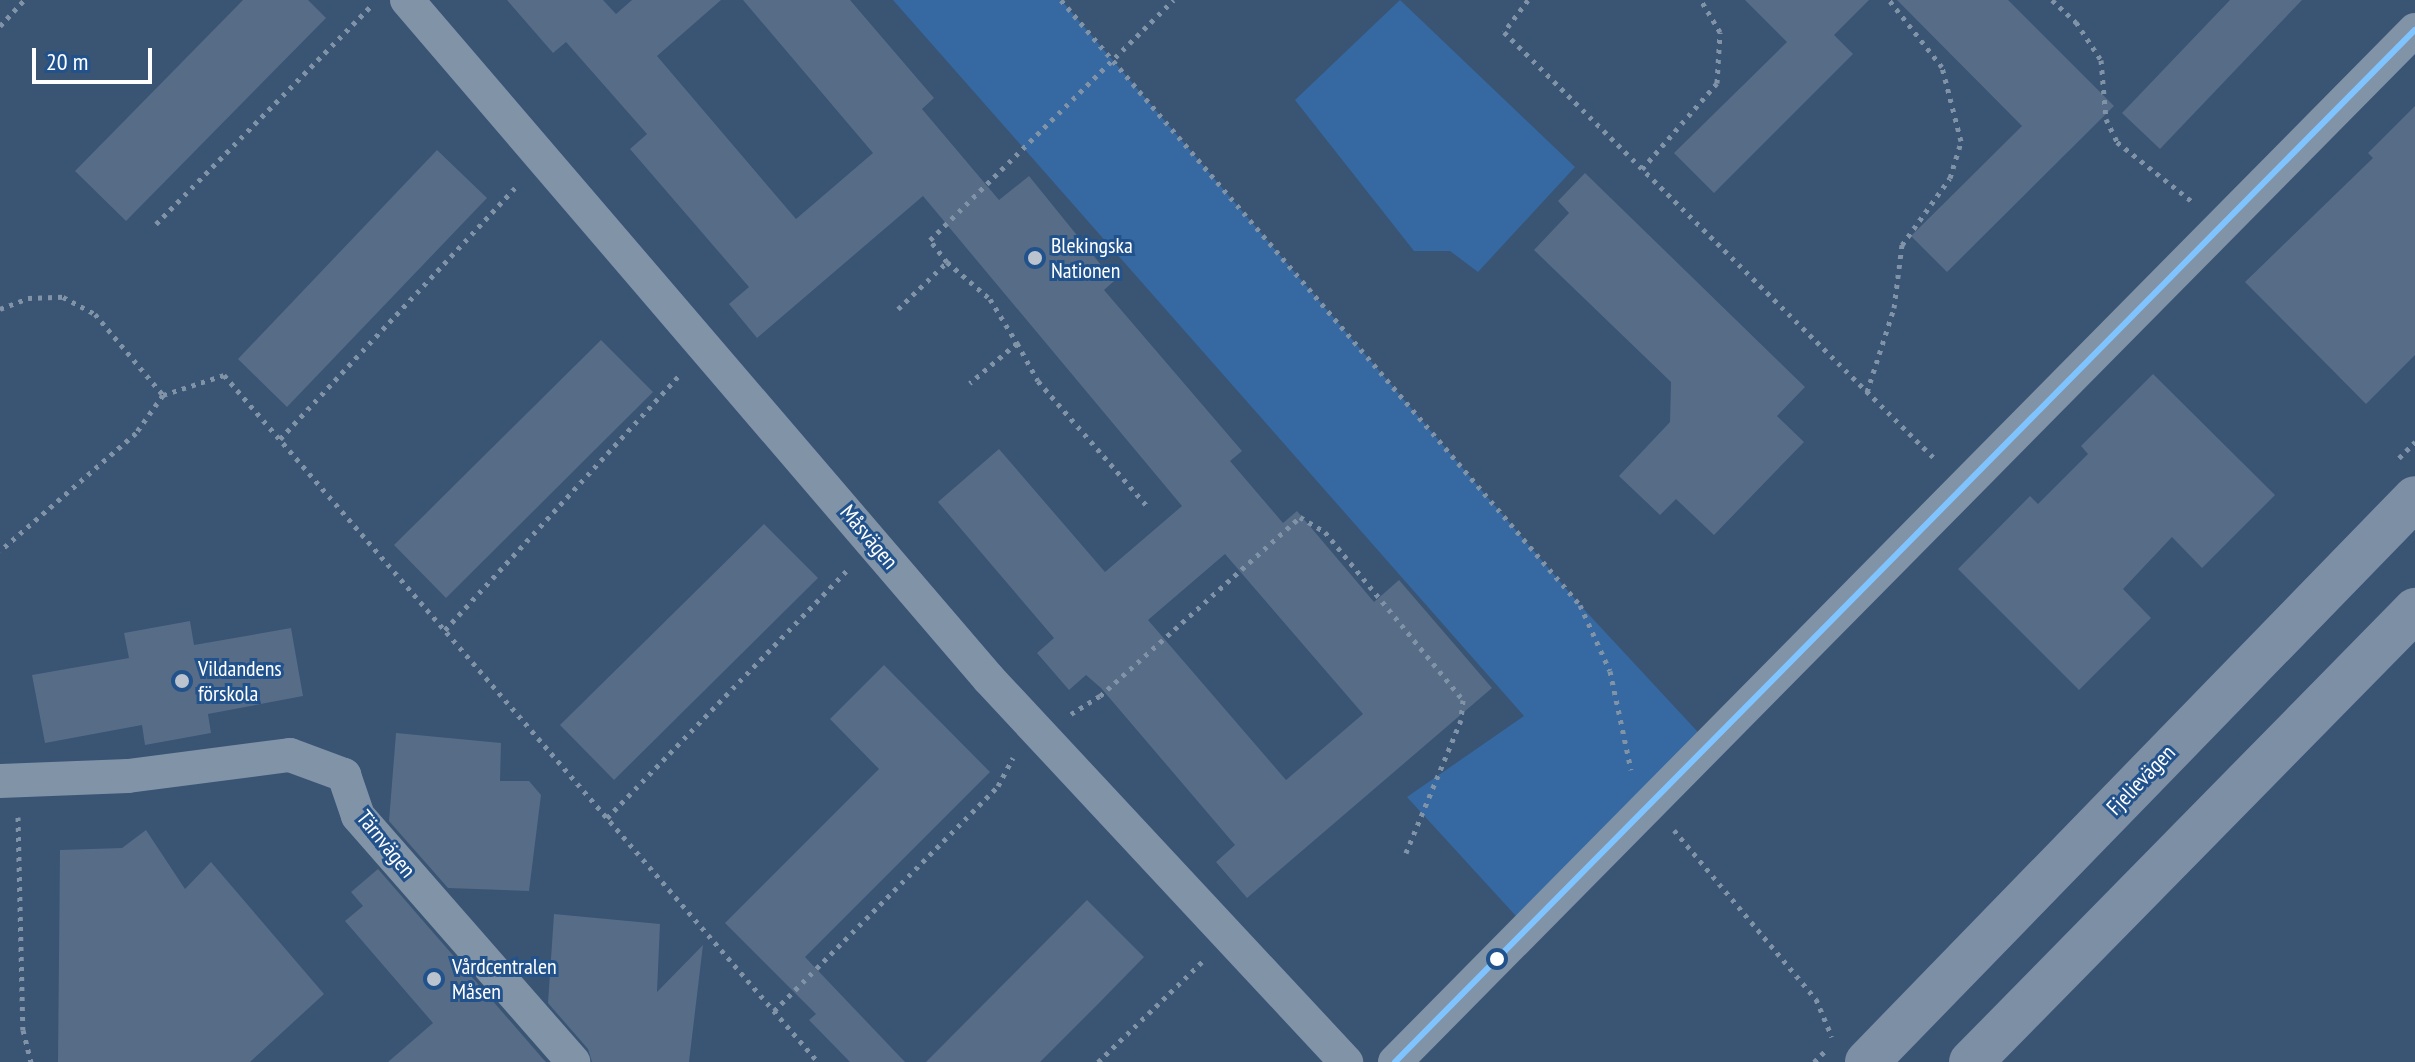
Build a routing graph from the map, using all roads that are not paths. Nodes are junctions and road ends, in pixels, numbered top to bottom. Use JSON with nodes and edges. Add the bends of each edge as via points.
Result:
{"nodes":[{"id":1,"x":407,"y":0,"type":"edge"},
{"id":2,"x":2415,"y":30,"type":"edge"},
{"id":3,"x":2415,"y":498,"type":"edge"},
{"id":4,"x":2415,"y":610,"type":"edge"},
{"id":5,"x":8,"y":780,"type":"edge"},
{"id":6,"x":1850,"y":1052,"type":"edge"},
{"id":7,"x":573,"y":1062,"type":"edge"},
{"id":8,"x":1346,"y":1062,"type":"edge"},
{"id":9,"x":1395,"y":1062,"type":"edge"},
{"id":10,"x":1971,"y":1062,"type":"edge"}],
"edges":[{"from":1,"to":8,"type":"street","name":"Måsvägen","via":[[1037,732]]},
{"from":2,"to":9,"type":"street"},
{"from":3,"to":6,"type":"main road","name":"Fjelievägen"},
{"from":4,"to":10,"type":"main road"},
{"from":5,"to":7,"type":"street","name":"Tärnvägen","via":[[128,776],[290,755],[344,775],[358,816]]}]}
